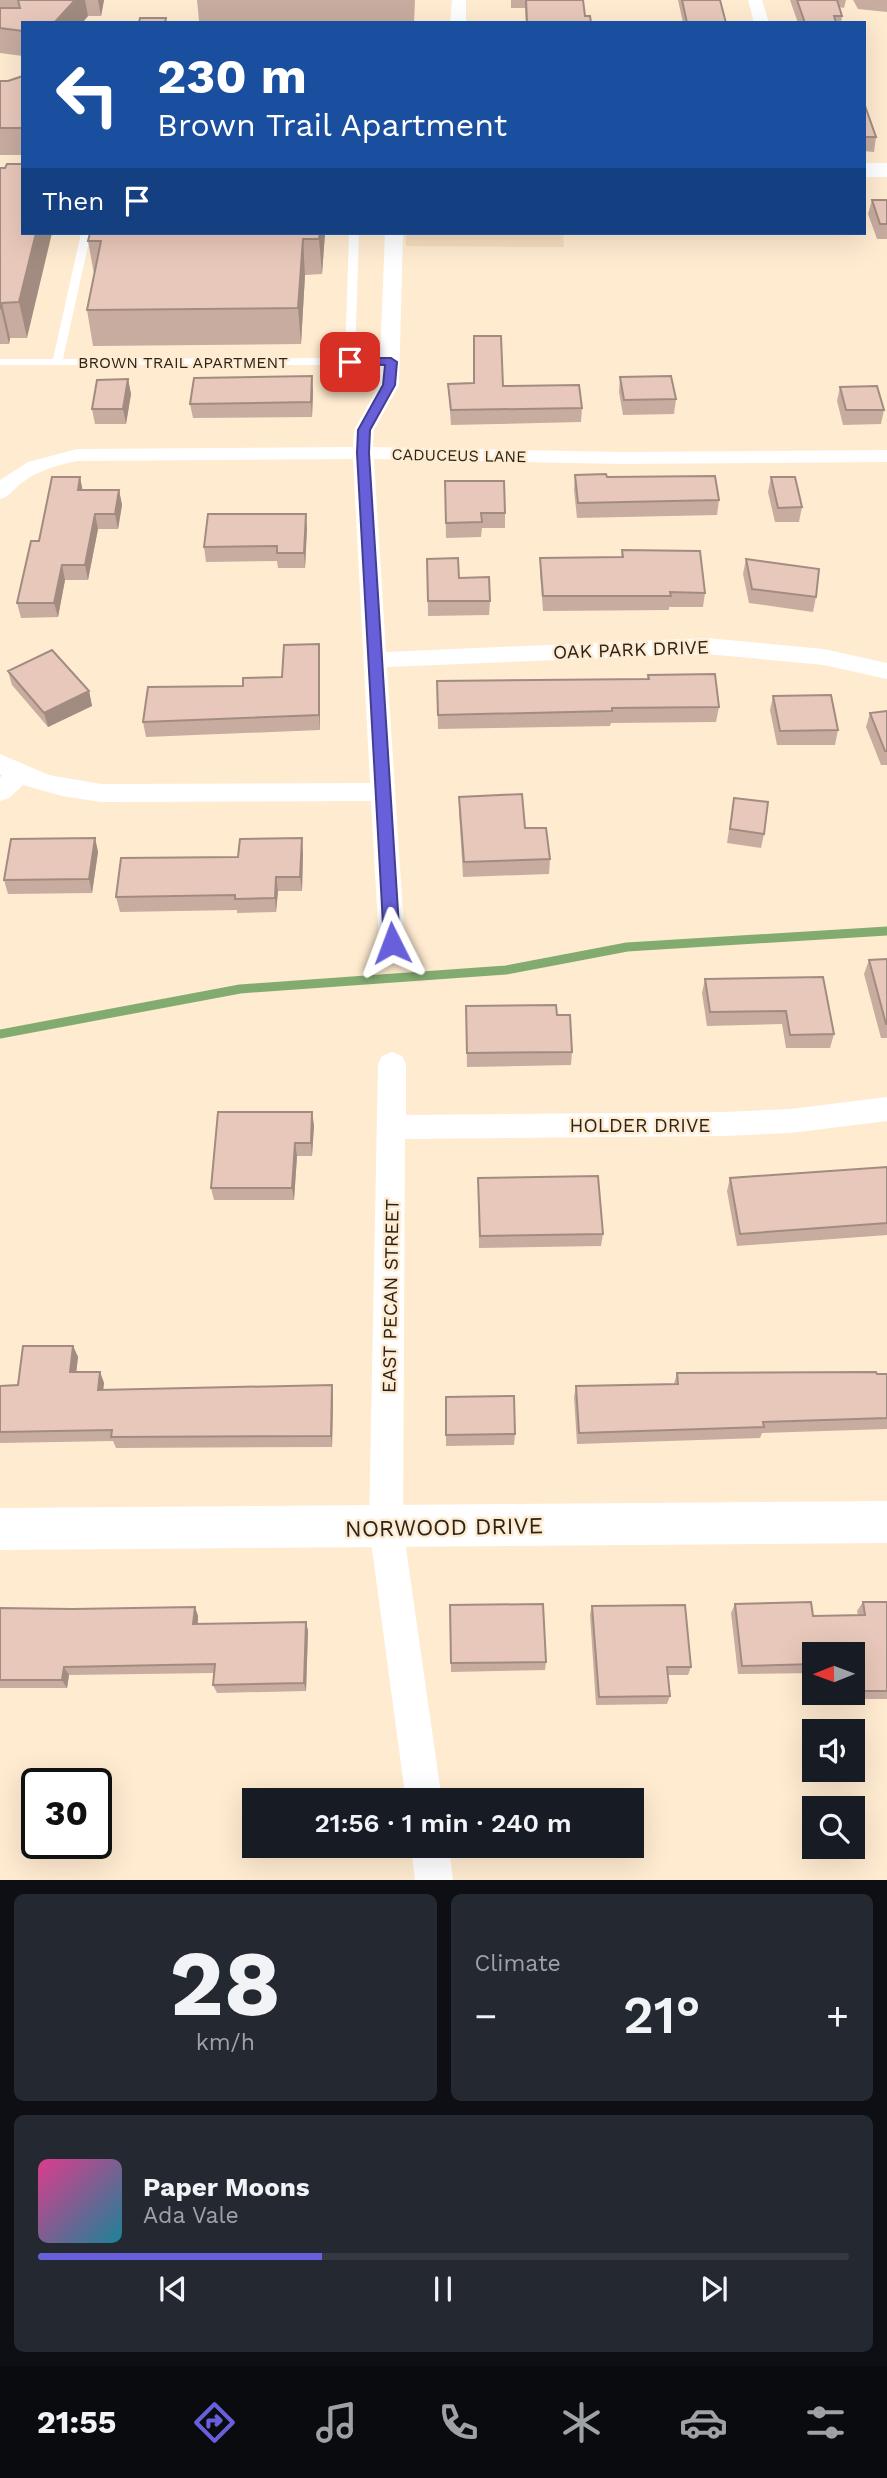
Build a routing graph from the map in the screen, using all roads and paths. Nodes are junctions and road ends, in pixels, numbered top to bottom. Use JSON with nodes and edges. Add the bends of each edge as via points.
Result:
{"nodes":[{"id":1,"x":458,"y":0,"type":"edge"},
{"id":2,"x":755,"y":0,"type":"edge"},
{"id":3,"x":458,"y":21,"type":"edge"},
{"id":4,"x":761,"y":21,"type":"edge"},
{"id":5,"x":866,"y":170,"type":"edge"},
{"id":6,"x":887,"y":170,"type":"edge"},
{"id":7,"x":86,"y":235,"type":"edge"},
{"id":8,"x":354,"y":235,"type":"edge"},
{"id":9,"x":394,"y":235,"type":"edge"},
{"id":10,"x":0,"y":362,"type":"edge"},
{"id":11,"x":57,"y":362,"type":"junction"},
{"id":12,"x":350,"y":362,"type":"junction"},
{"id":13,"x":391,"y":362,"type":"junction"},
{"id":14,"x":363,"y":453,"type":"junction"},
{"id":15,"x":887,"y":456,"type":"edge"},
{"id":16,"x":0,"y":493,"type":"edge"},
{"id":17,"x":374,"y":660,"type":"junction"},
{"id":18,"x":887,"y":671,"type":"edge"},
{"id":19,"x":9,"y":769,"type":"edge"},
{"id":20,"x":0,"y":792,"type":"edge"},
{"id":21,"x":383,"y":792,"type":"junction"},
{"id":22,"x":392,"y":943,"type":"dead end"},
{"id":23,"x":392,"y":1064,"type":"dead end"},
{"id":24,"x":887,"y":1109,"type":"edge"},
{"id":25,"x":393,"y":1126,"type":"junction"},
{"id":26,"x":887,"y":1522,"type":"edge"},
{"id":27,"x":386,"y":1527,"type":"junction"},
{"id":28,"x":0,"y":1529,"type":"edge"},
{"id":29,"x":422,"y":1788,"type":"edge"},
{"id":30,"x":431,"y":1858,"type":"edge"},
{"id":31,"x":434,"y":1880,"type":"edge"}],
"edges":[{"from":1,"to":3,"type":"street"},
{"from":2,"to":4,"type":"street"},
{"from":5,"to":6,"type":"main road"},
{"from":7,"to":11,"type":"lane","name":"BROWN TRAIL APARTMENT"},
{"from":8,"to":12,"type":"lane"},
{"from":9,"to":13,"type":"street"},
{"from":10,"to":11,"type":"lane","name":"BROWN TRAIL APARTMENT"},
{"from":11,"to":12,"type":"lane","name":"BROWN TRAIL APARTMENT"},
{"from":12,"to":13,"type":"lane","name":"BROWN TRAIL APARTMENT"},
{"from":13,"to":14,"type":"street","via":[[389,385],[364,430]]},
{"from":14,"to":15,"type":"street","name":"CADUCEUS LANE","via":[[621,458]]},
{"from":14,"to":16,"type":"street","name":"CADUCEUS LANE","via":[[78,455],[27,469]]},
{"from":14,"to":17,"type":"street"},
{"from":17,"to":18,"type":"street","name":"OAK PARK DRIVE","via":[[708,646],[824,657]]},
{"from":17,"to":21,"type":"street"},
{"from":19,"to":20,"type":"street"},
{"from":19,"to":21,"type":"street","via":[[60,788],[101,793]]},
{"from":21,"to":22,"type":"street"},
{"from":23,"to":25,"type":"street","name":"EAST PECAN STREET"},
{"from":24,"to":25,"type":"street","name":"HOLDER DRIVE","via":[[724,1124]]},
{"from":25,"to":27,"type":"street","name":"EAST PECAN STREET"},
{"from":26,"to":27,"type":"street","name":"NORWOOD DRIVE"},
{"from":27,"to":28,"type":"street","name":"NORWOOD DRIVE"},
{"from":27,"to":29,"type":"street"},
{"from":30,"to":31,"type":"street"}]}
